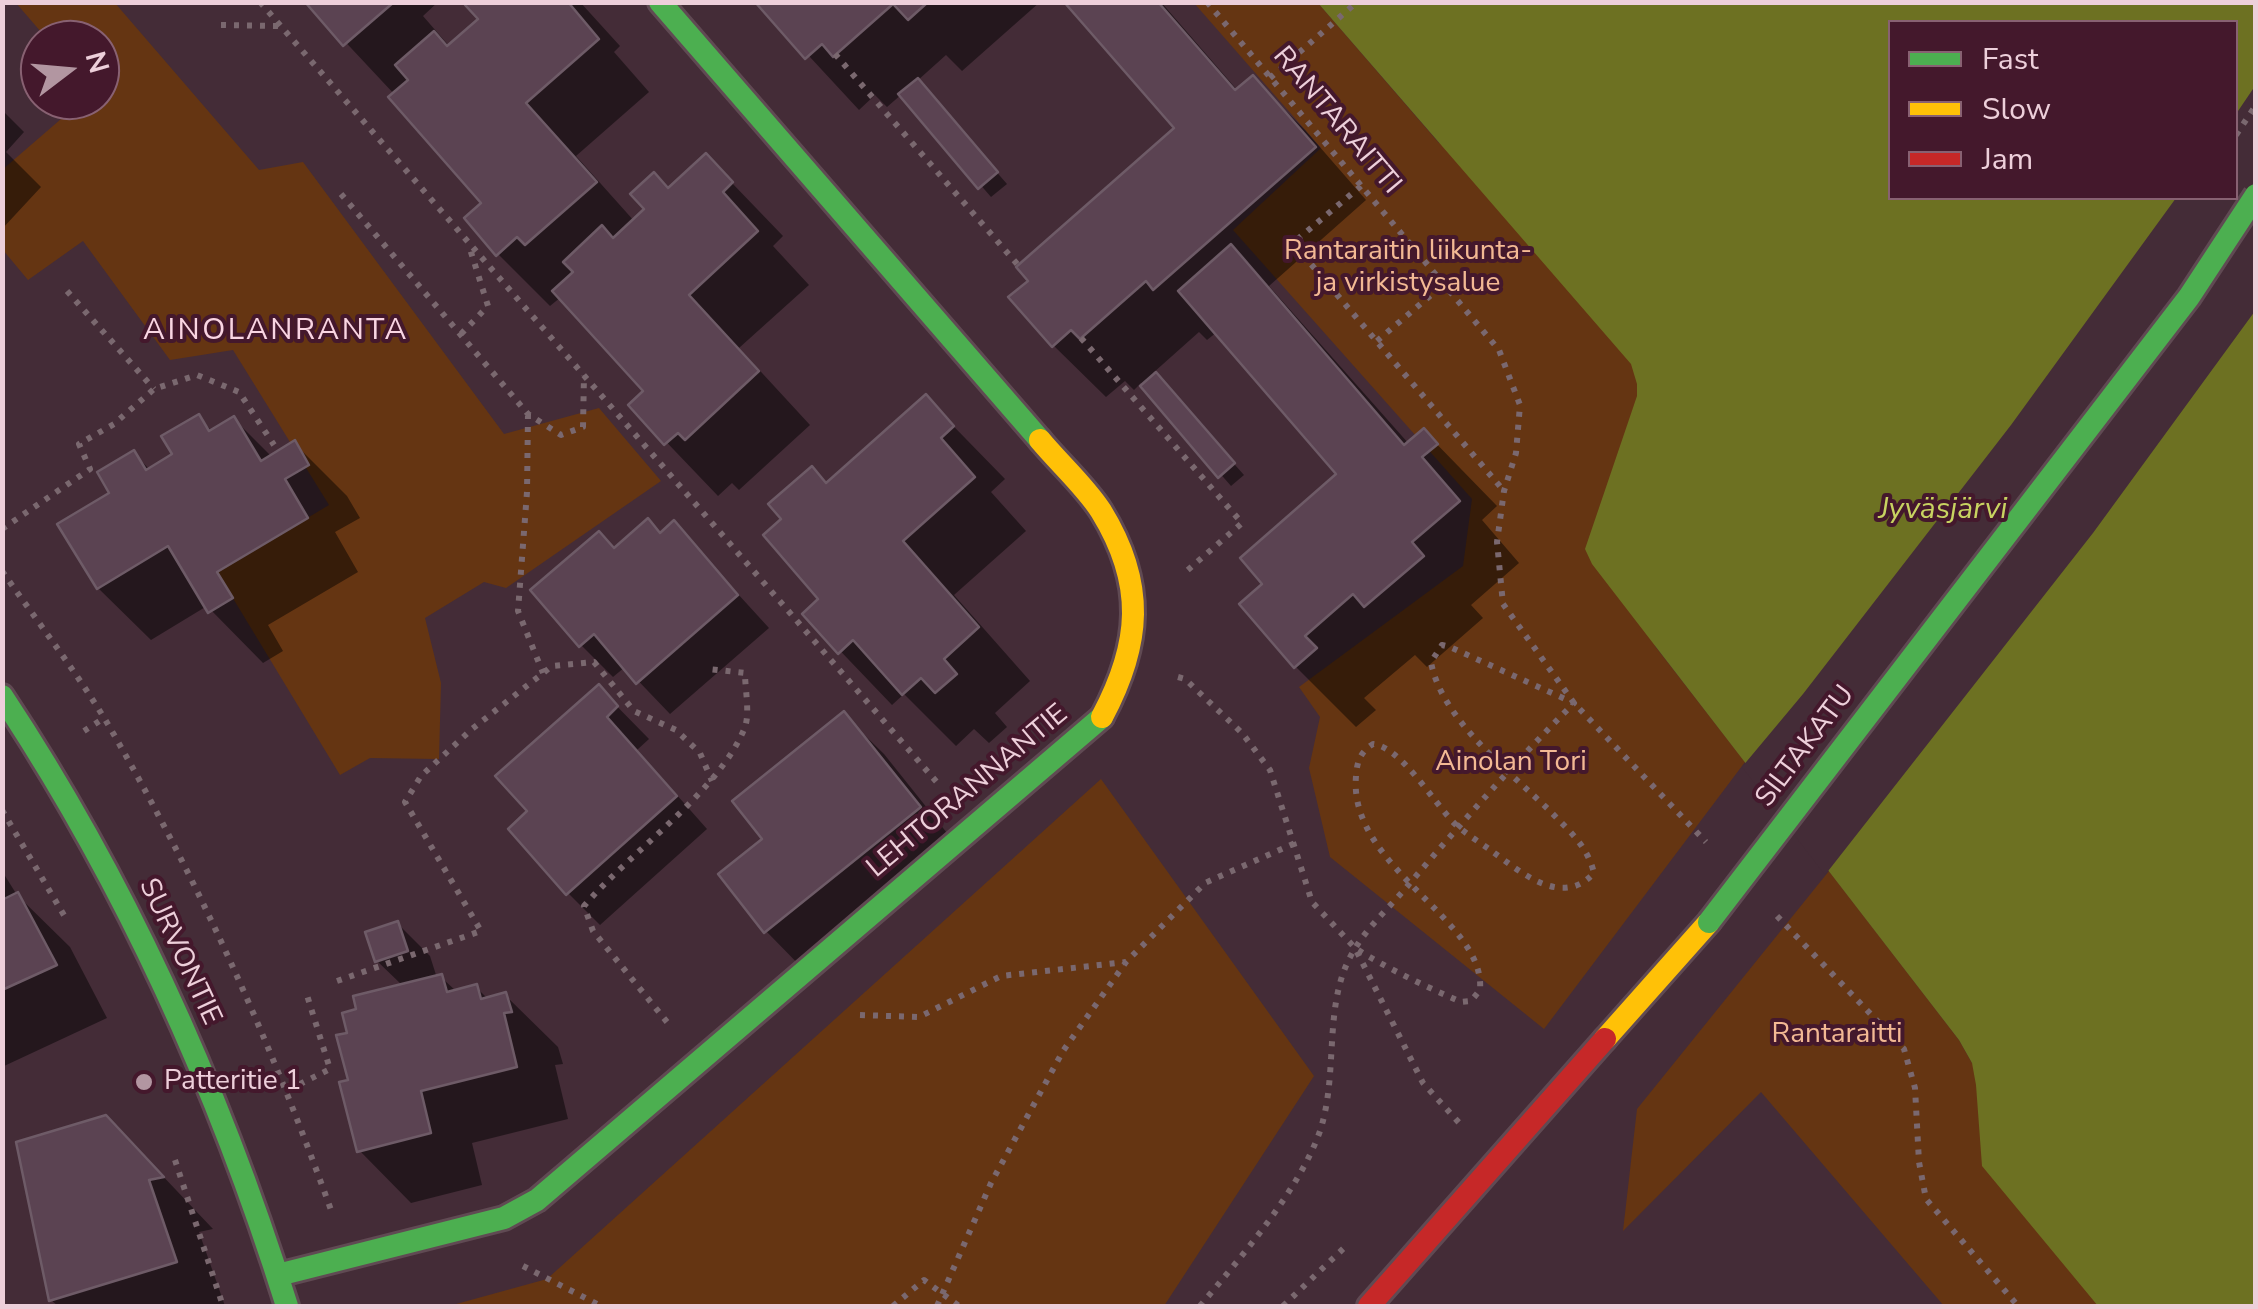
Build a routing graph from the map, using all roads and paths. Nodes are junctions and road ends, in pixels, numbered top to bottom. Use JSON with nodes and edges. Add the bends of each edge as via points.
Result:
{"nodes":[{"id":1,"x":260,"y":2,"type":"edge"},
{"id":2,"x":660,"y":2,"type":"edge"},
{"id":3,"x":1207,"y":2,"type":"edge"},
{"id":4,"x":1356,"y":2,"type":"edge"},
{"id":5,"x":221,"y":25,"type":"dead end"},
{"id":6,"x":280,"y":26,"type":"junction"},
{"id":7,"x":835,"y":54,"type":"dead end"},
{"id":8,"x":1270,"y":78,"type":"junction"},
{"id":9,"x":2256,"y":105,"type":"edge"},
{"id":10,"x":2238,"y":132,"type":"edge"},
{"id":11,"x":1361,"y":186,"type":"junction"},
{"id":12,"x":341,"y":194,"type":"dead end"},
{"id":13,"x":2256,"y":195,"type":"edge"},
{"id":14,"x":468,"y":242,"type":"junction"},
{"id":15,"x":1018,"y":265,"type":"dead end"},
{"id":16,"x":1444,"y":284,"type":"junction"},
{"id":17,"x":66,"y":291,"type":"dead end"},
{"id":18,"x":460,"y":334,"type":"junction"},
{"id":19,"x":1081,"y":338,"type":"dead end"},
{"id":20,"x":1377,"y":342,"type":"junction"},
{"id":21,"x":584,"y":376,"type":"junction"},
{"id":22,"x":154,"y":390,"type":"junction"},
{"id":23,"x":528,"y":414,"type":"junction"},
{"id":24,"x":274,"y":445,"type":"dead end"},
{"id":25,"x":1504,"y":491,"type":"junction"},
{"id":26,"x":2,"y":528,"type":"edge"},
{"id":27,"x":2,"y":572,"type":"edge"},
{"id":28,"x":1172,"y":584,"type":"dead end"},
{"id":29,"x":709,"y":669,"type":"dead end"},
{"id":30,"x":543,"y":673,"type":"junction"},
{"id":31,"x":2,"y":696,"type":"edge"},
{"id":32,"x":1574,"y":703,"type":"junction"},
{"id":33,"x":1508,"y":770,"type":"junction"},
{"id":34,"x":712,"y":781,"type":"junction"},
{"id":35,"x":943,"y":789,"type":"dead end"},
{"id":36,"x":2,"y":810,"type":"edge"},
{"id":37,"x":1457,"y":825,"type":"junction"},
{"id":38,"x":1295,"y":843,"type":"dead end"},
{"id":39,"x":1711,"y":848,"type":"dead end"},
{"id":40,"x":1411,"y":882,"type":"junction"},
{"id":41,"x":1766,"y":905,"type":"dead end"},
{"id":42,"x":70,"y":926,"type":"dead end"},
{"id":43,"x":1355,"y":948,"type":"junction"},
{"id":44,"x":1126,"y":962,"type":"junction"},
{"id":45,"x":336,"y":982,"type":"dead end"},
{"id":46,"x":306,"y":992,"type":"dead end"},
{"id":47,"x":860,"y":1015,"type":"dead end"},
{"id":48,"x":677,"y":1035,"type":"dead end"},
{"id":49,"x":288,"y":1090,"type":"junction"},
{"id":50,"x":170,"y":1144,"type":"dead end"},
{"id":51,"x":348,"y":1258,"type":"junction"},
{"id":52,"x":518,"y":1264,"type":"dead end"},
{"id":53,"x":278,"y":1275,"type":"junction"},
{"id":54,"x":944,"y":1293,"type":"junction"},
{"id":55,"x":223,"y":1306,"type":"edge"},
{"id":56,"x":287,"y":1306,"type":"edge"},
{"id":57,"x":602,"y":1306,"type":"edge"},
{"id":58,"x":893,"y":1306,"type":"edge"},
{"id":59,"x":937,"y":1306,"type":"edge"},
{"id":60,"x":960,"y":1306,"type":"edge"},
{"id":61,"x":1200,"y":1306,"type":"edge"},
{"id":62,"x":1369,"y":1306,"type":"edge"},
{"id":63,"x":2018,"y":1306,"type":"edge"}],
"edges":[{"from":1,"to":6,"type":"path"},
{"from":2,"to":51,"type":"main road","name":"LEHTORANNANTIE","via":[[1100,510],[1135,595],[1130,654],[1101,718],[537,1200],[504,1218]]},
{"from":3,"to":8,"type":"path","name":"RANTARAITTI"},
{"from":4,"to":8,"type":"path"},
{"from":5,"to":6,"type":"path"},
{"from":6,"to":14,"type":"path"},
{"from":7,"to":15,"type":"path"},
{"from":8,"to":11,"type":"path","name":"RANTARAITTI"},
{"from":9,"to":10,"type":"path"},
{"from":11,"to":16,"type":"path","name":"RANTARAITTI"},
{"from":11,"to":20,"type":"path","via":[[1292,244]]},
{"from":12,"to":18,"type":"path"},
{"from":13,"to":62,"type":"main road","name":"SILTAKATU","bridge":true,"via":[[2188,297],[1709,922]]},
{"from":14,"to":18,"type":"path","via":[[488,306]]},
{"from":14,"to":21,"type":"path"},
{"from":16,"to":20,"type":"path"},
{"from":16,"to":25,"type":"path","name":"RANTARAITTI","via":[[1499,350],[1520,405]]},
{"from":17,"to":22,"type":"path"},
{"from":18,"to":23,"type":"path"},
{"from":19,"to":28,"type":"path","via":[[1242,523]]},
{"from":20,"to":25,"type":"path"},
{"from":21,"to":23,"type":"path","via":[[582,427],[562,435]]},
{"from":21,"to":35,"type":"path"},
{"from":22,"to":24,"type":"path","via":[[196,375],[239,392]]},
{"from":22,"to":26,"type":"path","via":[[79,444],[90,469]]},
{"from":23,"to":30,"type":"path","via":[[518,611]]},
{"from":25,"to":32,"type":"path","name":"RANTARAITTI","via":[[1497,542],[1502,604]]},
{"from":27,"to":49,"type":"path","via":[[104,718],[214,921]]},
{"from":29,"to":34,"type":"path","via":[[745,673],[746,690],[746,725]]},
{"from":30,"to":34,"type":"path","via":[[594,662],[634,711],[676,730],[700,753]]},
{"from":30,"to":45,"type":"path","via":[[420,776],[405,802],[481,931]]},
{"from":31,"to":53,"type":"main road","name":"SURVONTIE","via":[[130,913],[231,1144]]},
{"from":32,"to":33,"type":"path"},
{"from":32,"to":33,"type":"path","via":[[1450,647],[1436,651],[1431,662],[1442,695]]},
{"from":32,"to":39,"type":"path","name":"RANTARAITTI"},
{"from":33,"to":37,"type":"path"},
{"from":33,"to":37,"type":"path","via":[[1584,846],[1594,873],[1584,884],[1537,884]]},
{"from":34,"to":48,"type":"path","via":[[584,906],[593,931]]},
{"from":36,"to":42,"type":"path"},
{"from":37,"to":40,"type":"path"},
{"from":37,"to":40,"type":"path","via":[[1394,753],[1380,744],[1365,748],[1358,759],[1358,805],[1380,850]]},
{"from":38,"to":44,"type":"path","via":[[1204,884]]},
{"from":40,"to":43,"type":"path"},
{"from":40,"to":43,"type":"path","via":[[1478,964],[1480,990],[1461,1002]]},
{"from":41,"to":63,"type":"path","via":[[1904,1049],[1915,1088],[1926,1199]]},
{"from":43,"to":61,"type":"path","via":[[1334,1001],[1333,1069],[1319,1132],[1290,1188]]},
{"from":44,"to":47,"type":"path","via":[[1001,976],[918,1017]]},
{"from":44,"to":54,"type":"path","via":[[1063,1051],[991,1184]]},
{"from":46,"to":49,"type":"path","via":[[330,1068]]},
{"from":49,"to":51,"type":"path"},
{"from":50,"to":55,"type":"path"},
{"from":51,"to":53,"type":"main road","name":"LEHTORANNANTIE"},
{"from":52,"to":57,"type":"path"},
{"from":53,"to":56,"type":"main road","name":"SURVONTIE"},
{"from":54,"to":58,"type":"path","via":[[924,1280]]},
{"from":54,"to":59,"type":"path"},
{"from":54,"to":60,"type":"path"}]}
